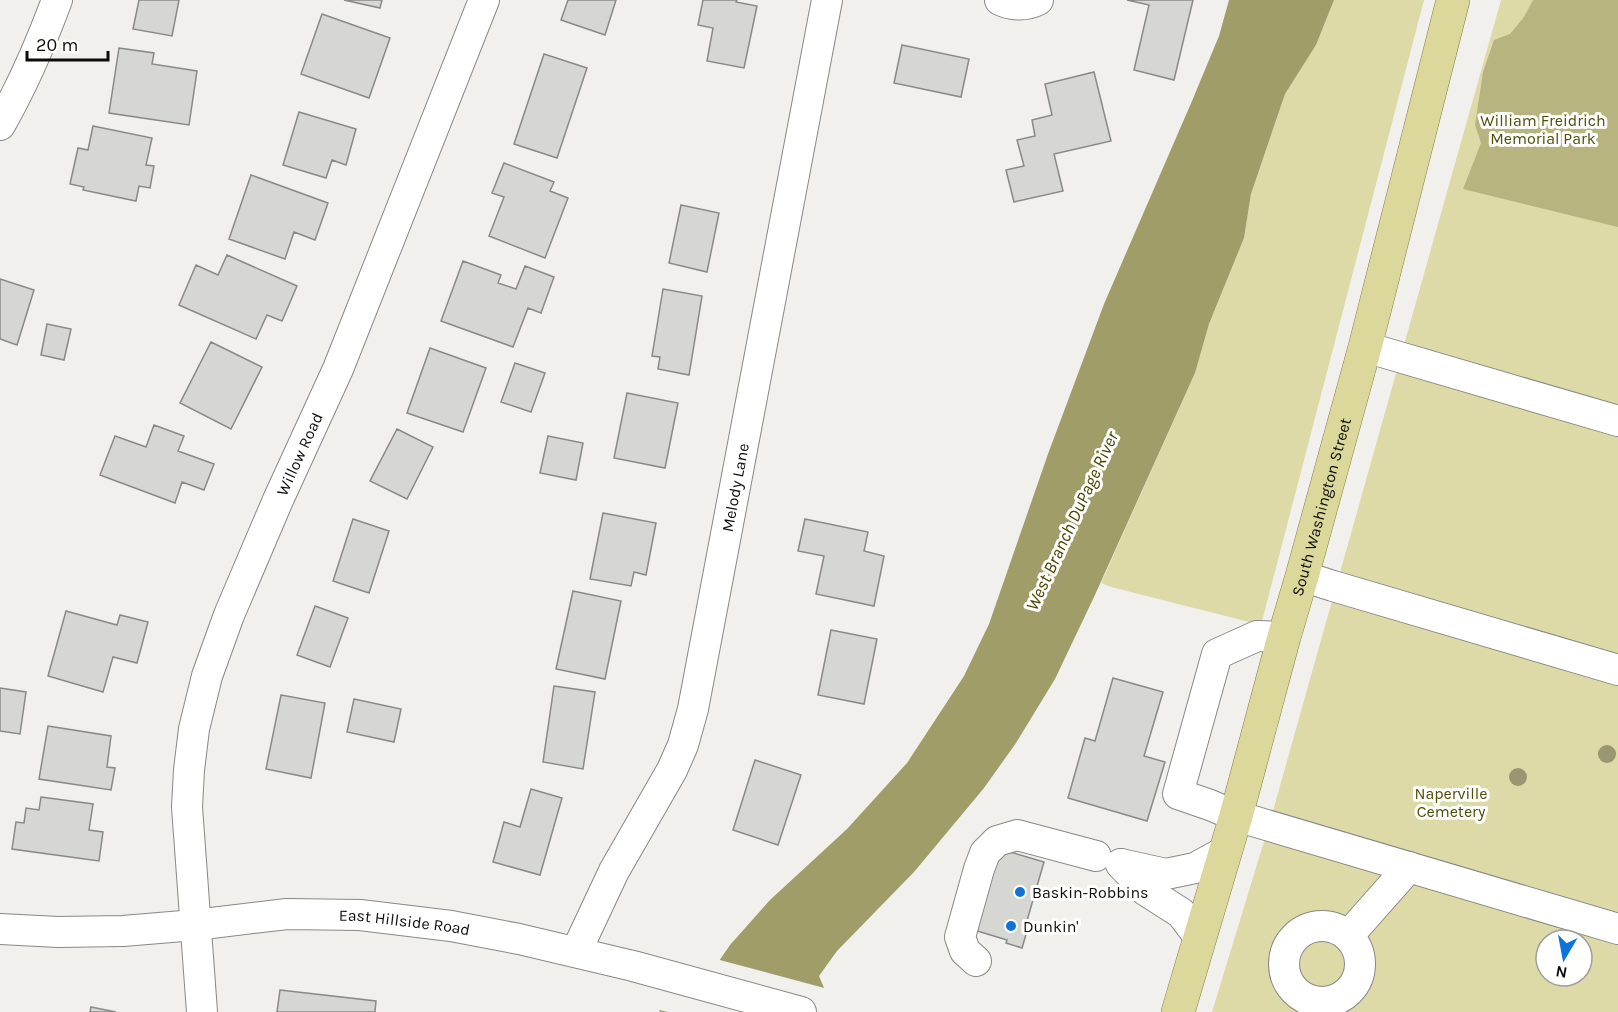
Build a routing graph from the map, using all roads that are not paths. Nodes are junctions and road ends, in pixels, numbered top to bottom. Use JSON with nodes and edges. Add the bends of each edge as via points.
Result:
{"nodes":[{"id":1,"x":57,"y":0,"type":"edge"},
{"id":2,"x":484,"y":0,"type":"edge"},
{"id":3,"x":827,"y":0,"type":"edge"},
{"id":4,"x":1000,"y":0,"type":"edge"},
{"id":5,"x":1038,"y":0,"type":"edge"},
{"id":6,"x":1453,"y":0,"type":"edge"},
{"id":7,"x":0,"y":125,"type":"edge"},
{"id":8,"x":1365,"y":347,"type":"junction"},
{"id":9,"x":1618,"y":421,"type":"edge"},
{"id":10,"x":1302,"y":576,"type":"junction"},
{"id":11,"x":1284,"y":637,"type":"junction"},
{"id":12,"x":1618,"y":670,"type":"edge"},
{"id":13,"x":1236,"y":816,"type":"junction"},
{"id":14,"x":1224,"y":852,"type":"junction"},
{"id":15,"x":1096,"y":856,"type":"dead end"},
{"id":16,"x":1409,"y":867,"type":"junction"},
{"id":17,"x":195,"y":925,"type":"junction"},
{"id":18,"x":0,"y":929,"type":"edge"},
{"id":19,"x":1618,"y":929,"type":"edge"},
{"id":20,"x":1348,"y":936,"type":"dead end"},
{"id":21,"x":1199,"y":937,"type":"junction"},
{"id":22,"x":576,"y":952,"type":"junction"},
{"id":23,"x":976,"y":961,"type":"dead end"},
{"id":24,"x":202,"y":1012,"type":"edge"},
{"id":25,"x":801,"y":1012,"type":"edge"},
{"id":26,"x":1178,"y":1012,"type":"edge"}],
"edges":[{"from":1,"to":7,"type":"street"},
{"from":2,"to":17,"type":"street","name":"Willow Road","via":[[339,369],[278,500],[207,676],[194,729],[188,779]]},
{"from":3,"to":22,"type":"street","name":"Melody Lane","via":[[693,709],[672,770],[614,871]]},
{"from":4,"to":5,"type":"street","via":[[1019,5]]},
{"from":6,"to":8,"type":"main road","name":"South Washington Street"},
{"from":8,"to":9,"type":"street"},
{"from":8,"to":10,"type":"main road","name":"South Washington Street"},
{"from":10,"to":11,"type":"main road","name":"South Washington Street"},
{"from":10,"to":12,"type":"street"},
{"from":11,"to":13,"type":"main road","name":"South Washington Street"},
{"from":11,"to":13,"type":"street","via":[[1257,636],[1217,654],[1178,794]]},
{"from":13,"to":14,"type":"main road","name":"South Washington Street"},
{"from":13,"to":16,"type":"street"},
{"from":14,"to":21,"type":"main road","name":"South Washington Street"},
{"from":14,"to":21,"type":"street","via":[[1195,868],[1166,874],[1121,864],[1145,890],[1181,913]]},
{"from":15,"to":23,"type":"street","via":[[1017,835],[997,841],[985,854],[979,869],[960,937],[965,951]]},
{"from":16,"to":19,"type":"street"},
{"from":16,"to":20,"type":"street"},
{"from":17,"to":18,"type":"street","name":"East Hillside Road","via":[[123,931]]},
{"from":17,"to":22,"type":"street","name":"East Hillside Road","via":[[287,914],[360,915],[451,926]]},
{"from":17,"to":24,"type":"street","name":"Willow Road"},
{"from":21,"to":26,"type":"main road","name":"South Washington Street"},
{"from":22,"to":25,"type":"street","name":"East Hillside Road"}]}
